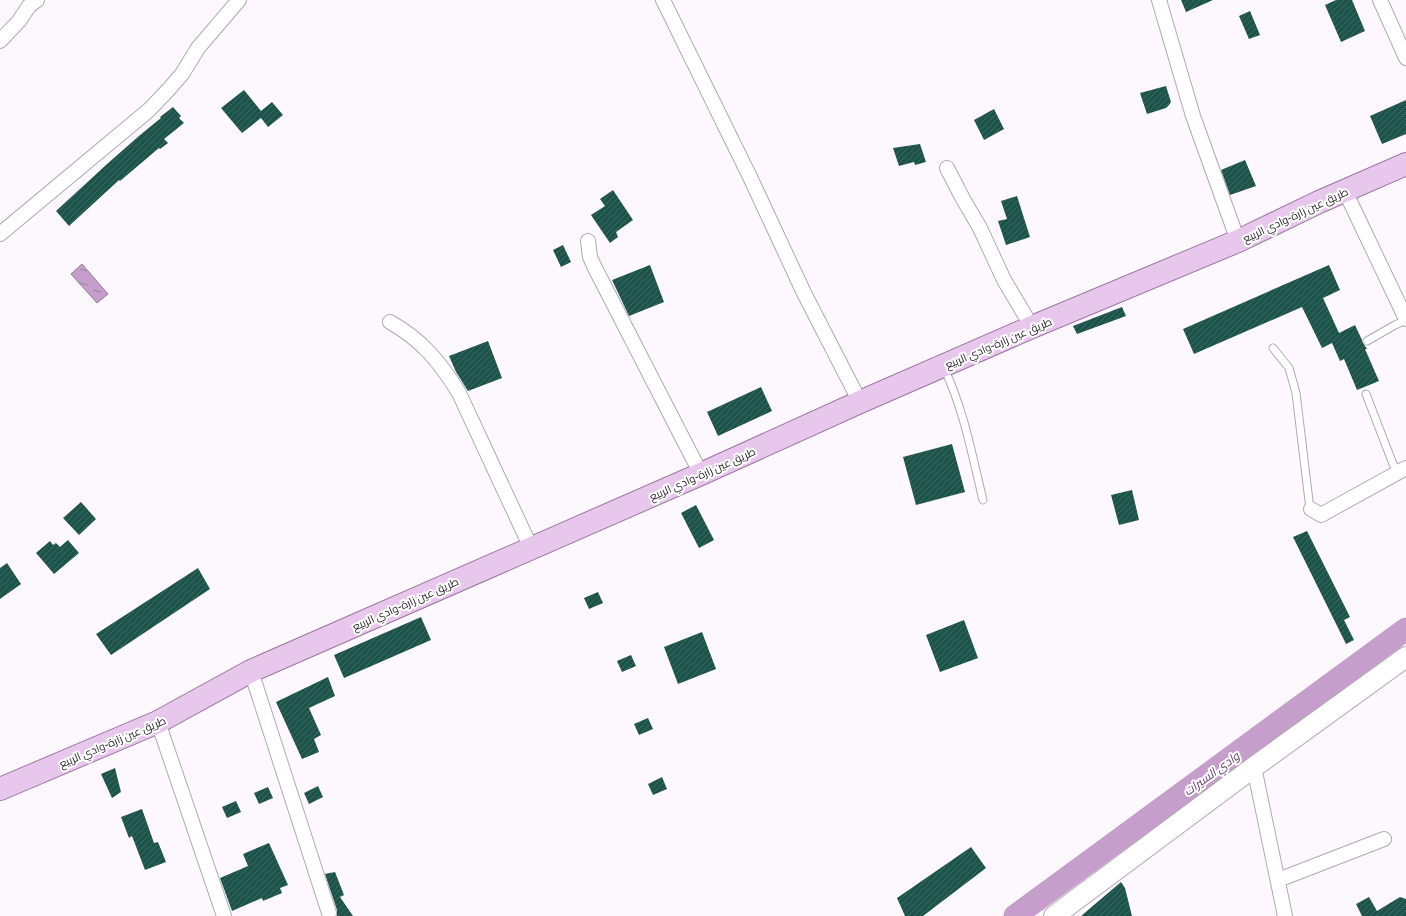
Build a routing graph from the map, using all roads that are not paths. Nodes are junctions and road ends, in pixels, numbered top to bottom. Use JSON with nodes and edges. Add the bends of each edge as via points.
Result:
{"nodes":[{"id":1,"x":37,"y":0,"type":"edge"},
{"id":2,"x":239,"y":0,"type":"edge"},
{"id":3,"x":663,"y":0,"type":"edge"},
{"id":4,"x":1159,"y":0,"type":"edge"},
{"id":5,"x":1380,"y":0,"type":"edge"},
{"id":6,"x":0,"y":40,"type":"edge"},
{"id":7,"x":1406,"y":58,"type":"edge"},
{"id":8,"x":1406,"y":164,"type":"edge"},
{"id":9,"x":948,"y":168,"type":"dead end"},
{"id":10,"x":1345,"y":191,"type":"junction"},
{"id":11,"x":0,"y":234,"type":"edge"},
{"id":12,"x":588,"y":241,"type":"dead end"},
{"id":13,"x":1238,"y":241,"type":"junction"},
{"id":14,"x":1406,"y":319,"type":"edge"},
{"id":15,"x":390,"y":322,"type":"dead end"},
{"id":16,"x":1032,"y":327,"type":"junction"},
{"id":17,"x":1367,"y":341,"type":"dead end"},
{"id":18,"x":1273,"y":348,"type":"dead end"},
{"id":19,"x":943,"y":366,"type":"junction"},
{"id":20,"x":1366,"y":394,"type":"dead end"},
{"id":21,"x":860,"y":402,"type":"junction"},
{"id":22,"x":1402,"y":471,"type":"edge"},
{"id":23,"x":701,"y":474,"type":"junction"},
{"id":24,"x":983,"y":500,"type":"dead end"},
{"id":25,"x":1311,"y":509,"type":"joint"},
{"id":26,"x":530,"y":548,"type":"junction"},
{"id":27,"x":1406,"y":657,"type":"edge"},
{"id":28,"x":251,"y":672,"type":"junction"},
{"id":29,"x":158,"y":722,"type":"junction"},
{"id":30,"x":1254,"y":767,"type":"junction"},
{"id":31,"x":0,"y":788,"type":"edge"},
{"id":32,"x":1384,"y":839,"type":"dead end"},
{"id":33,"x":1278,"y":880,"type":"junction"},
{"id":34,"x":329,"y":914,"type":"dead end"},
{"id":35,"x":224,"y":916,"type":"edge"},
{"id":36,"x":1054,"y":916,"type":"edge"},
{"id":37,"x":1285,"y":916,"type":"edge"}],
"edges":[{"from":1,"to":6,"type":"street"},
{"from":2,"to":11,"type":"street","via":[[198,48],[182,74],[149,110]]},
{"from":3,"to":21,"type":"street","via":[[804,293]]},
{"from":4,"to":13,"type":"street","via":[[1193,116]]},
{"from":5,"to":7,"type":"street"},
{"from":8,"to":10,"type":"main road","name":"طريق عين زارة-وادي الربيع"},
{"from":9,"to":16,"type":"street","via":[[1004,280]]},
{"from":10,"to":13,"type":"main road","name":"طريق عين زارة-وادي الربيع"},
{"from":10,"to":14,"type":"street"},
{"from":12,"to":23,"type":"street","via":[[594,266]]},
{"from":13,"to":16,"type":"main road","name":"طريق عين زارة-وادي الربيع"},
{"from":14,"to":17,"type":"lane"},
{"from":15,"to":26,"type":"street","via":[[428,351],[445,370],[459,393]]},
{"from":16,"to":19,"type":"main road","name":"طريق عين زارة-وادي الربيع"},
{"from":18,"to":25,"type":"lane","via":[[1289,368],[1296,394]]},
{"from":19,"to":21,"type":"main road","name":"طريق عين زارة-وادي الربيع"},
{"from":19,"to":24,"type":"lane","via":[[962,414]]},
{"from":20,"to":22,"type":"lane","via":[[1393,464]]},
{"from":21,"to":23,"type":"main road","name":"طريق عين زارة-وادي الربيع"},
{"from":22,"to":25,"type":"street","via":[[1321,515]]},
{"from":23,"to":26,"type":"main road","name":"طريق عين زارة-وادي الربيع"},
{"from":26,"to":28,"type":"main road","name":"طريق عين زارة-وادي الربيع"},
{"from":27,"to":30,"type":"main road"},
{"from":28,"to":29,"type":"main road","name":"طريق عين زارة-وادي الربيع"},
{"from":28,"to":34,"type":"street"},
{"from":29,"to":31,"type":"main road","name":"طريق عين زارة-وادي الربيع"},
{"from":29,"to":35,"type":"street"},
{"from":30,"to":33,"type":"street"},
{"from":30,"to":36,"type":"main road"},
{"from":32,"to":33,"type":"street"},
{"from":33,"to":37,"type":"street"}]}
